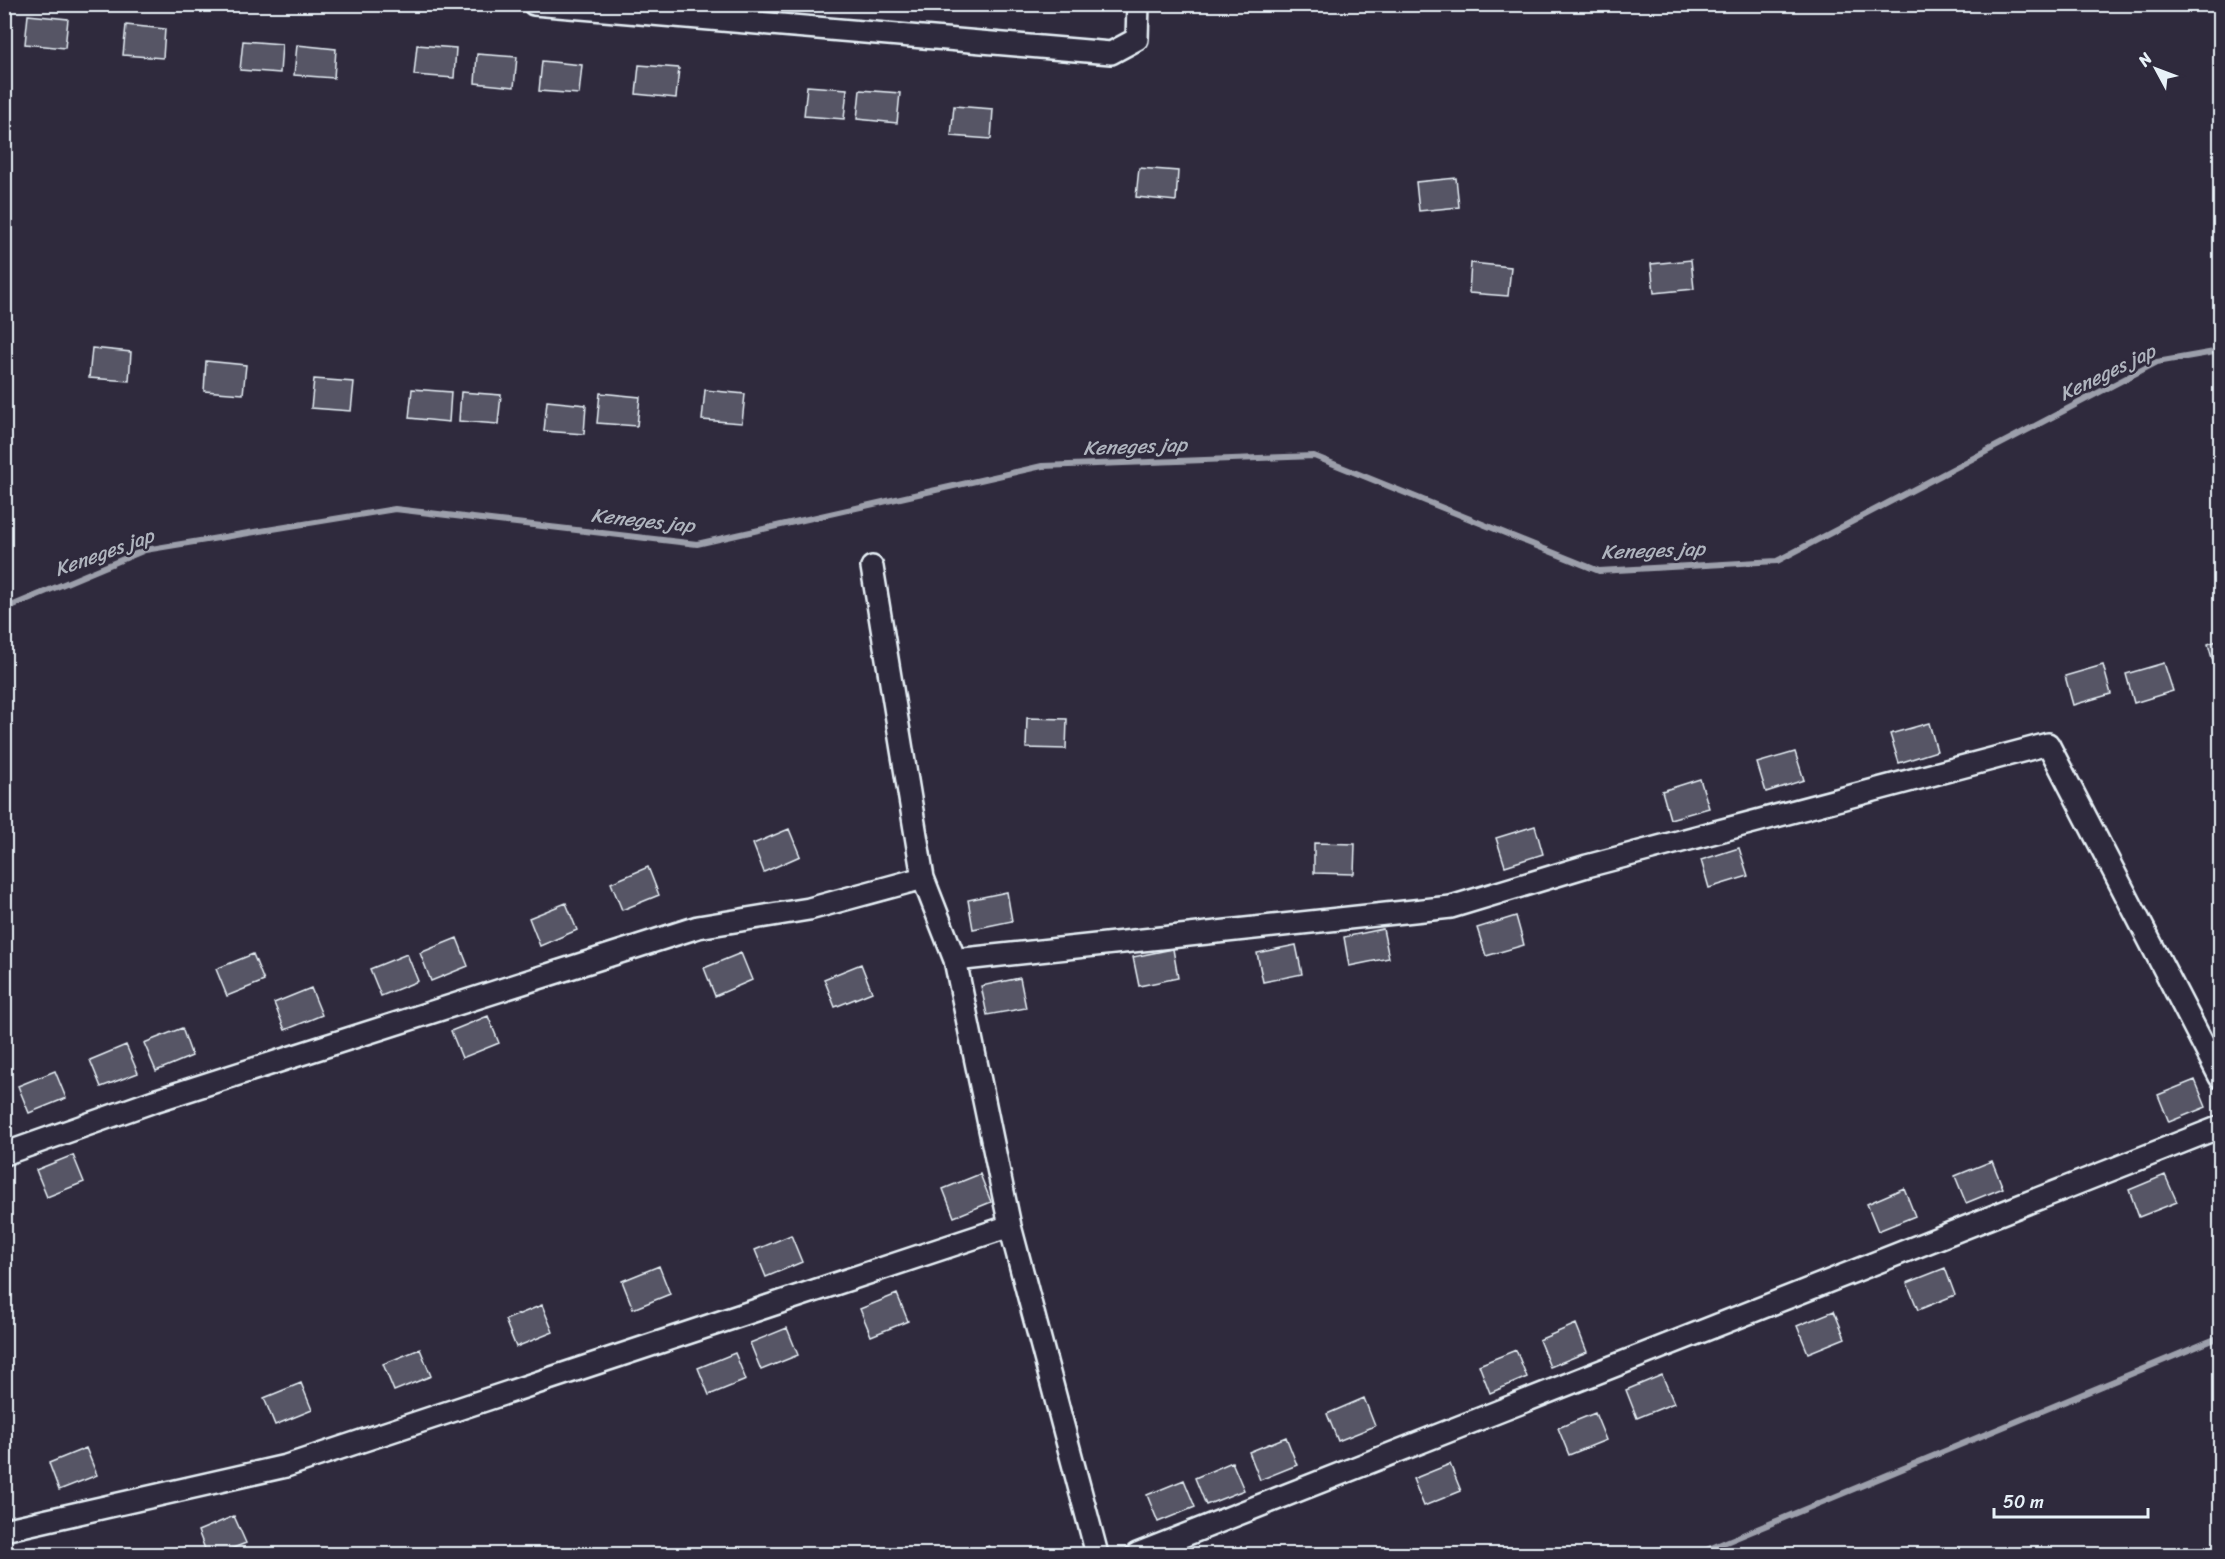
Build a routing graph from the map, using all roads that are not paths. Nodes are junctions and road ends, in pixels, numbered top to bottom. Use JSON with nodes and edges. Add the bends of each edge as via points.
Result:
{"nodes":[{"id":1,"x":534,"y":4,"type":"edge"},
{"id":2,"x":1138,"y":4,"type":"edge"},
{"id":3,"x":872,"y":567,"type":"dead end"},
{"id":4,"x":922,"y":878,"type":"junction"},
{"id":5,"x":955,"y":960,"type":"junction"},
{"id":6,"x":2220,"y":1077,"type":"edge"},
{"id":7,"x":2220,"y":1127,"type":"edge"},
{"id":8,"x":4,"y":1154,"type":"edge"},
{"id":9,"x":1010,"y":1226,"type":"junction"},
{"id":10,"x":4,"y":1530,"type":"edge"},
{"id":11,"x":1097,"y":1554,"type":"edge"},
{"id":12,"x":1137,"y":1554,"type":"edge"}],
"edges":[{"from":1,"to":2,"type":"street","via":[[1111,53],[1137,39]]},
{"from":3,"to":4,"type":"street"},
{"from":4,"to":5,"type":"street"},
{"from":4,"to":8,"type":"street","via":[[809,909],[698,927],[154,1101]]},
{"from":5,"to":6,"type":"street","via":[[1451,907],[1587,866],[2048,744]]},
{"from":5,"to":9,"type":"street"},
{"from":7,"to":12,"type":"street"},
{"from":9,"to":10,"type":"street","via":[[286,1466]]},
{"from":9,"to":11,"type":"street"}]}
